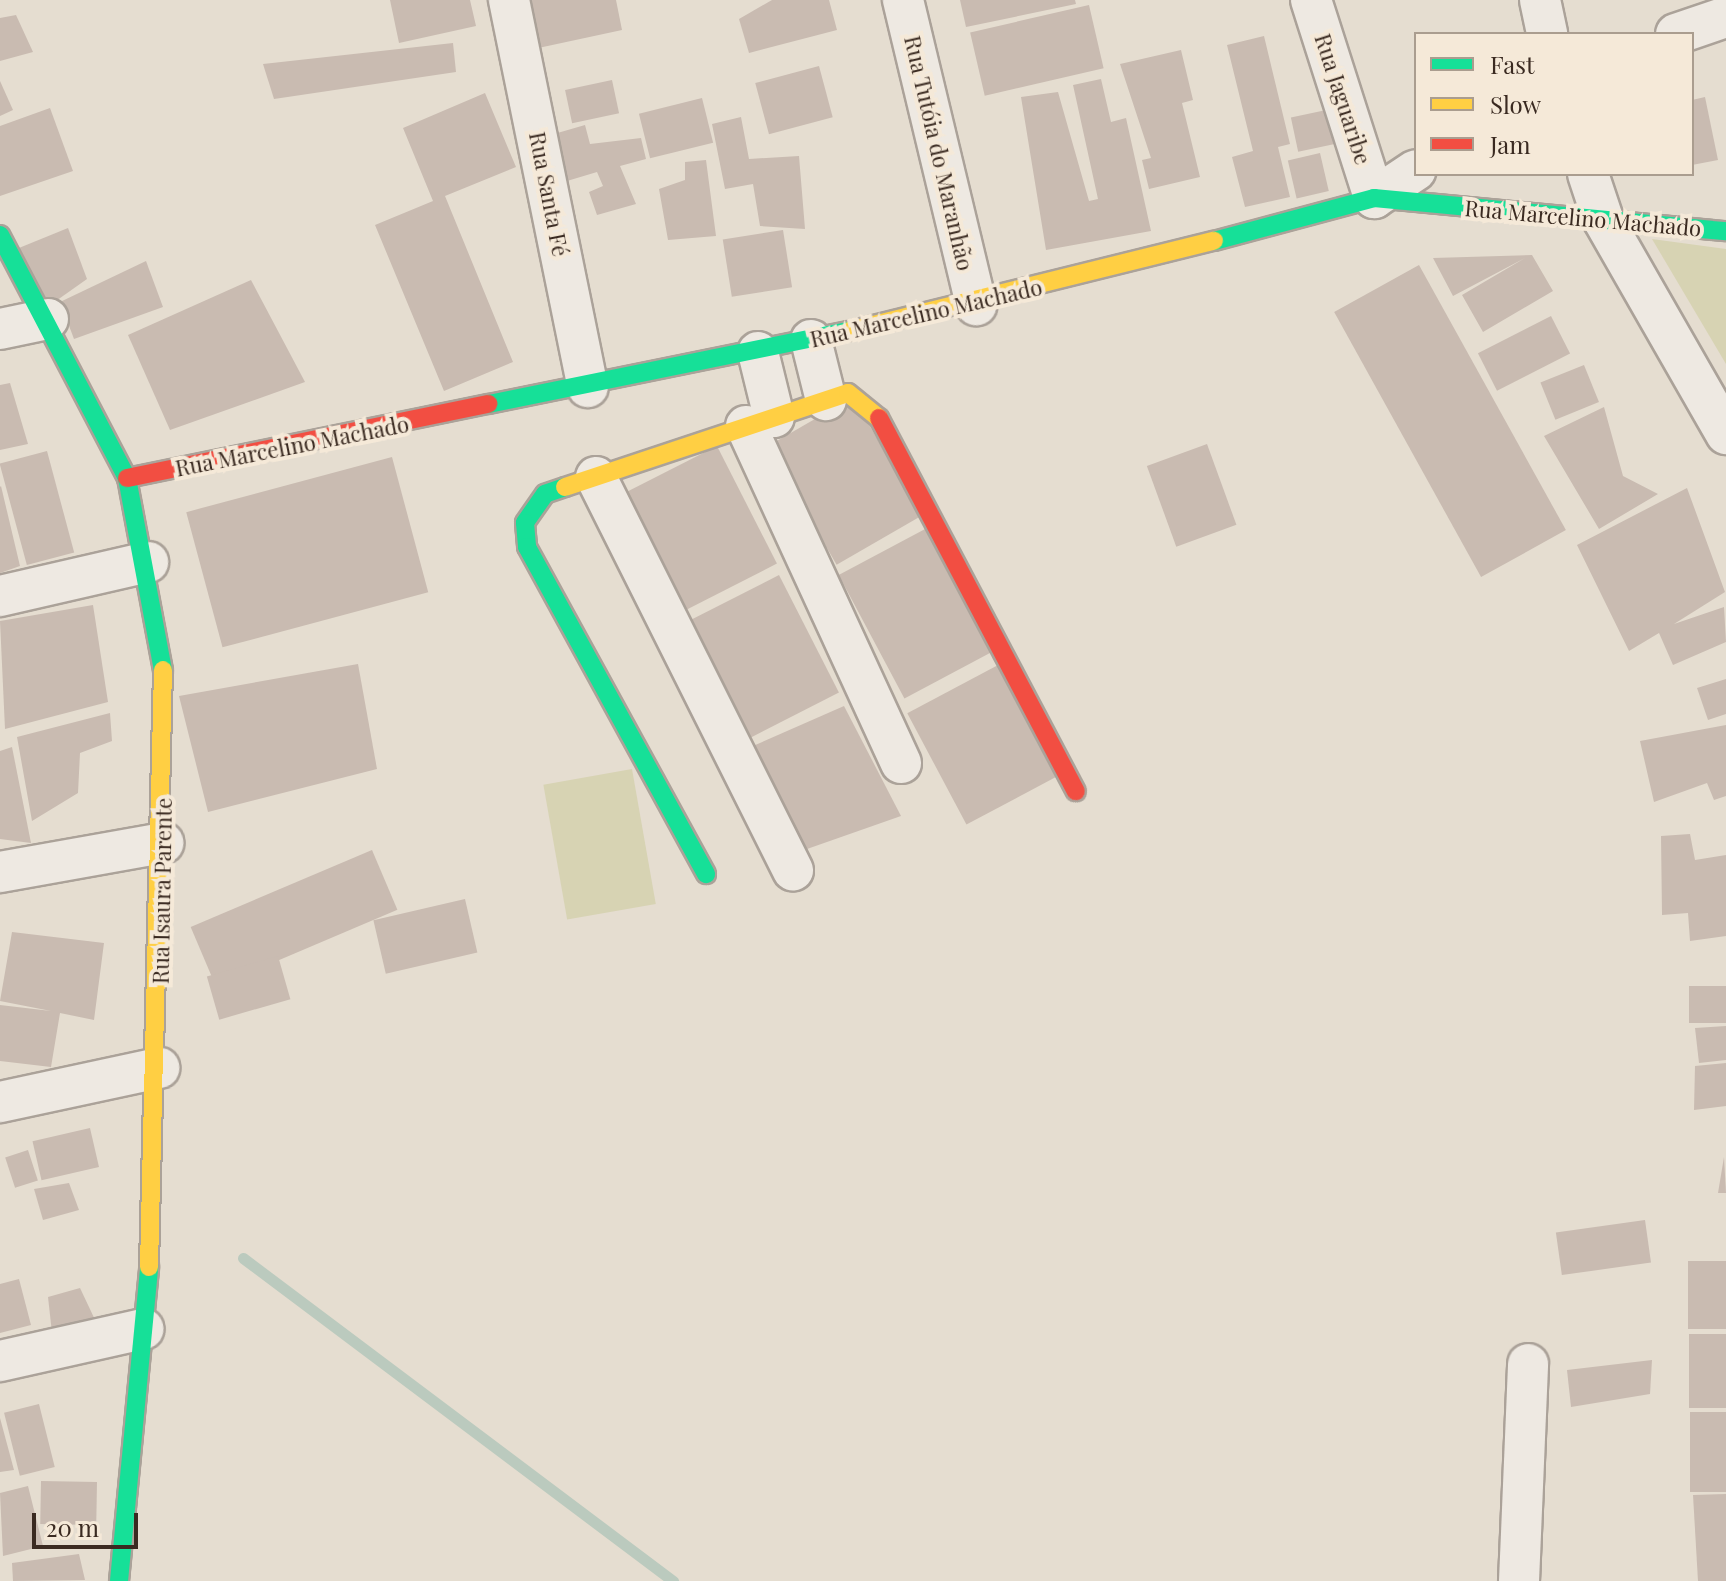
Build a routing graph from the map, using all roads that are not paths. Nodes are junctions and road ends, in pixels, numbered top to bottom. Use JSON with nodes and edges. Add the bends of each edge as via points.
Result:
{"nodes":[{"id":1,"x":509,"y":0,"type":"edge"},
{"id":2,"x":903,"y":0,"type":"edge"},
{"id":3,"x":1311,"y":0,"type":"edge"},
{"id":4,"x":1540,"y":0,"type":"edge"},
{"id":5,"x":1726,"y":17,"type":"edge"},
{"id":6,"x":1547,"y":32,"type":"edge"},
{"id":7,"x":1682,"y":32,"type":"edge"},
{"id":8,"x":1414,"y":171,"type":"edge"},
{"id":9,"x":1589,"y":176,"type":"edge"},
{"id":10,"x":1374,"y":198,"type":"junction"},
{"id":11,"x":1603,"y":219,"type":"junction"},
{"id":12,"x":1726,"y":231,"type":"edge"},
{"id":13,"x":0,"y":235,"type":"edge"},
{"id":14,"x":976,"y":305,"type":"junction"},
{"id":15,"x":48,"y":319,"type":"junction"},
{"id":16,"x":0,"y":329,"type":"edge"},
{"id":17,"x":811,"y":340,"type":"junction"},
{"id":18,"x":758,"y":352,"type":"junction"},
{"id":19,"x":588,"y":387,"type":"junction"},
{"id":20,"x":826,"y":400,"type":"junction"},
{"id":21,"x":760,"y":422,"type":"junction"},
{"id":22,"x":1726,"y":434,"type":"edge"},
{"id":23,"x":596,"y":477,"type":"junction"},
{"id":24,"x":127,"y":478,"type":"junction"},
{"id":25,"x":148,"y":562,"type":"junction"},
{"id":26,"x":0,"y":596,"type":"edge"},
{"id":27,"x":901,"y":763,"type":"dead end"},
{"id":28,"x":1076,"y":791,"type":"dead end"},
{"id":29,"x":163,"y":843,"type":"junction"},
{"id":30,"x":793,"y":870,"type":"dead end"},
{"id":31,"x":0,"y":872,"type":"edge"},
{"id":32,"x":706,"y":874,"type":"dead end"},
{"id":33,"x":159,"y":1068,"type":"junction"},
{"id":34,"x":0,"y":1102,"type":"edge"},
{"id":35,"x":143,"y":1329,"type":"junction"},
{"id":36,"x":0,"y":1361,"type":"edge"},
{"id":37,"x":1528,"y":1364,"type":"dead end"},
{"id":38,"x":119,"y":1581,"type":"edge"},
{"id":39,"x":1519,"y":1581,"type":"edge"}],
"edges":[{"from":1,"to":19,"type":"street","name":"Rua Santa Fé"},
{"from":2,"to":14,"type":"street","name":"Rua Tutóia do Maranhão"},
{"from":3,"to":10,"type":"street","name":"Rua Jaguaribe"},
{"from":4,"to":6,"type":"street"},
{"from":5,"to":7,"type":"street"},
{"from":8,"to":10,"type":"street"},
{"from":9,"to":11,"type":"street"},
{"from":10,"to":11,"type":"street","name":"Rua Marcelino Machado"},
{"from":10,"to":14,"type":"street","name":"Rua Marcelino Machado"},
{"from":11,"to":12,"type":"street","name":"Rua Marcelino Machado"},
{"from":11,"to":22,"type":"street"},
{"from":13,"to":15,"type":"street","name":"Rua Isaura Parente"},
{"from":14,"to":17,"type":"street","name":"Rua Marcelino Machado"},
{"from":15,"to":16,"type":"street"},
{"from":15,"to":24,"type":"street","name":"Rua Isaura Parente"},
{"from":17,"to":18,"type":"street","name":"Rua Marcelino Machado"},
{"from":17,"to":20,"type":"street"},
{"from":18,"to":19,"type":"street","name":"Rua Marcelino Machado"},
{"from":18,"to":21,"type":"street"},
{"from":19,"to":24,"type":"street","name":"Rua Marcelino Machado"},
{"from":20,"to":21,"type":"street"},
{"from":20,"to":28,"type":"street","via":[[848,393],[873,406]]},
{"from":21,"to":23,"type":"street"},
{"from":21,"to":27,"type":"street"},
{"from":23,"to":30,"type":"street"},
{"from":23,"to":32,"type":"street","via":[[545,494],[525,523],[527,547]]},
{"from":24,"to":25,"type":"street","name":"Rua Isaura Parente"},
{"from":25,"to":26,"type":"street"},
{"from":25,"to":29,"type":"street","name":"Rua Isaura Parente","via":[[165,683]]},
{"from":29,"to":31,"type":"street"},
{"from":29,"to":33,"type":"street","name":"Rua Isaura Parente"},
{"from":33,"to":34,"type":"street"},
{"from":33,"to":35,"type":"street","name":"Rua Isaura Parente"},
{"from":35,"to":36,"type":"street"},
{"from":35,"to":38,"type":"street","name":"Rua Isaura Parente"},
{"from":37,"to":39,"type":"street"}]}
